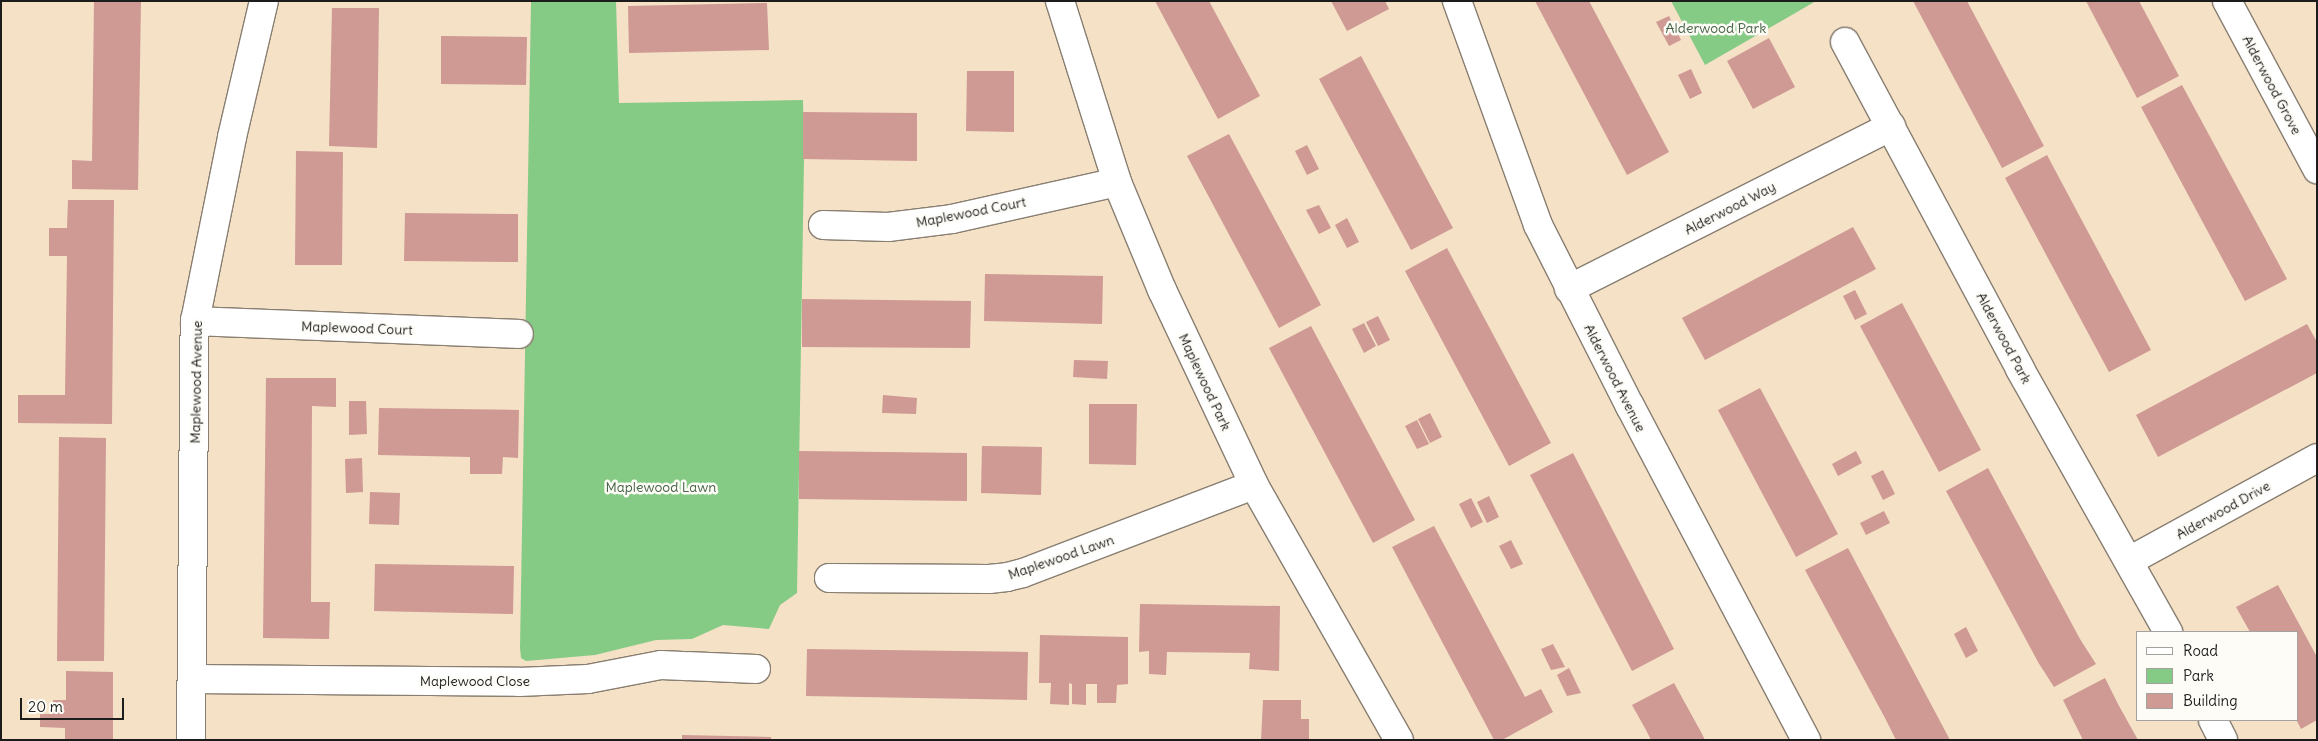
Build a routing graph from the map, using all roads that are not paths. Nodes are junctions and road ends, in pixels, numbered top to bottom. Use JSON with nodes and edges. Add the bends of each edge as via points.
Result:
{"nodes":[{"id":1,"x":264,"y":1,"type":"edge"},
{"id":2,"x":1060,"y":1,"type":"edge"},
{"id":3,"x":1457,"y":1,"type":"edge"},
{"id":4,"x":2227,"y":1,"type":"edge"},
{"id":5,"x":1845,"y":42,"type":"dead end"},
{"id":6,"x":1891,"y":126,"type":"junction"},
{"id":7,"x":2317,"y":169,"type":"edge"},
{"id":8,"x":1117,"y":182,"type":"junction"},
{"id":9,"x":823,"y":225,"type":"dead end"},
{"id":10,"x":1570,"y":289,"type":"junction"},
{"id":11,"x":195,"y":321,"type":"junction"},
{"id":12,"x":519,"y":334,"type":"dead end"},
{"id":13,"x":2317,"y":458,"type":"edge"},
{"id":14,"x":1254,"y":485,"type":"junction"},
{"id":15,"x":2129,"y":561,"type":"junction"},
{"id":16,"x":829,"y":578,"type":"dead end"},
{"id":17,"x":2167,"y":631,"type":"edge"},
{"id":18,"x":756,"y":669,"type":"dead end"},
{"id":19,"x":192,"y":679,"type":"junction"},
{"id":20,"x":2214,"y":721,"type":"edge"},
{"id":21,"x":191,"y":740,"type":"edge"},
{"id":22,"x":1400,"y":740,"type":"edge"},
{"id":23,"x":1806,"y":740,"type":"edge"},
{"id":24,"x":2223,"y":740,"type":"edge"}],
"edges":[{"from":1,"to":11,"type":"street","name":"Maplewood Avenue","via":[[232,137]]},
{"from":2,"to":8,"type":"street","name":"Maplewood Park"},
{"from":3,"to":10,"type":"street","name":"Alderwood Avenue","via":[[1538,226]]},
{"from":4,"to":7,"type":"street","name":"Alderwood Grove"},
{"from":5,"to":6,"type":"street","name":"Alderwood Park"},
{"from":6,"to":10,"type":"street","name":"Alderwood Way"},
{"from":6,"to":15,"type":"street","name":"Alderwood Park","via":[[2020,369]]},
{"from":8,"to":9,"type":"street","name":"Maplewood Court","via":[[952,219],[888,227]]},
{"from":8,"to":14,"type":"street","name":"Maplewood Park","via":[[1162,290]]},
{"from":10,"to":23,"type":"street","name":"Alderwood Avenue"},
{"from":11,"to":12,"type":"street","name":"Maplewood Court"},
{"from":11,"to":19,"type":"street","name":"Maplewood Avenue"},
{"from":13,"to":15,"type":"street","name":"Alderwood Drive"},
{"from":14,"to":16,"type":"street","name":"Maplewood Lawn","via":[[1007,577]]},
{"from":14,"to":22,"type":"street","name":"Maplewood Park"},
{"from":15,"to":17,"type":"street","name":"Alderwood Park"},
{"from":18,"to":19,"type":"street","name":"Maplewood Close","via":[[661,664],[588,679],[519,682]]},
{"from":19,"to":21,"type":"street","name":"Maplewood Avenue"},
{"from":20,"to":24,"type":"street"}]}
